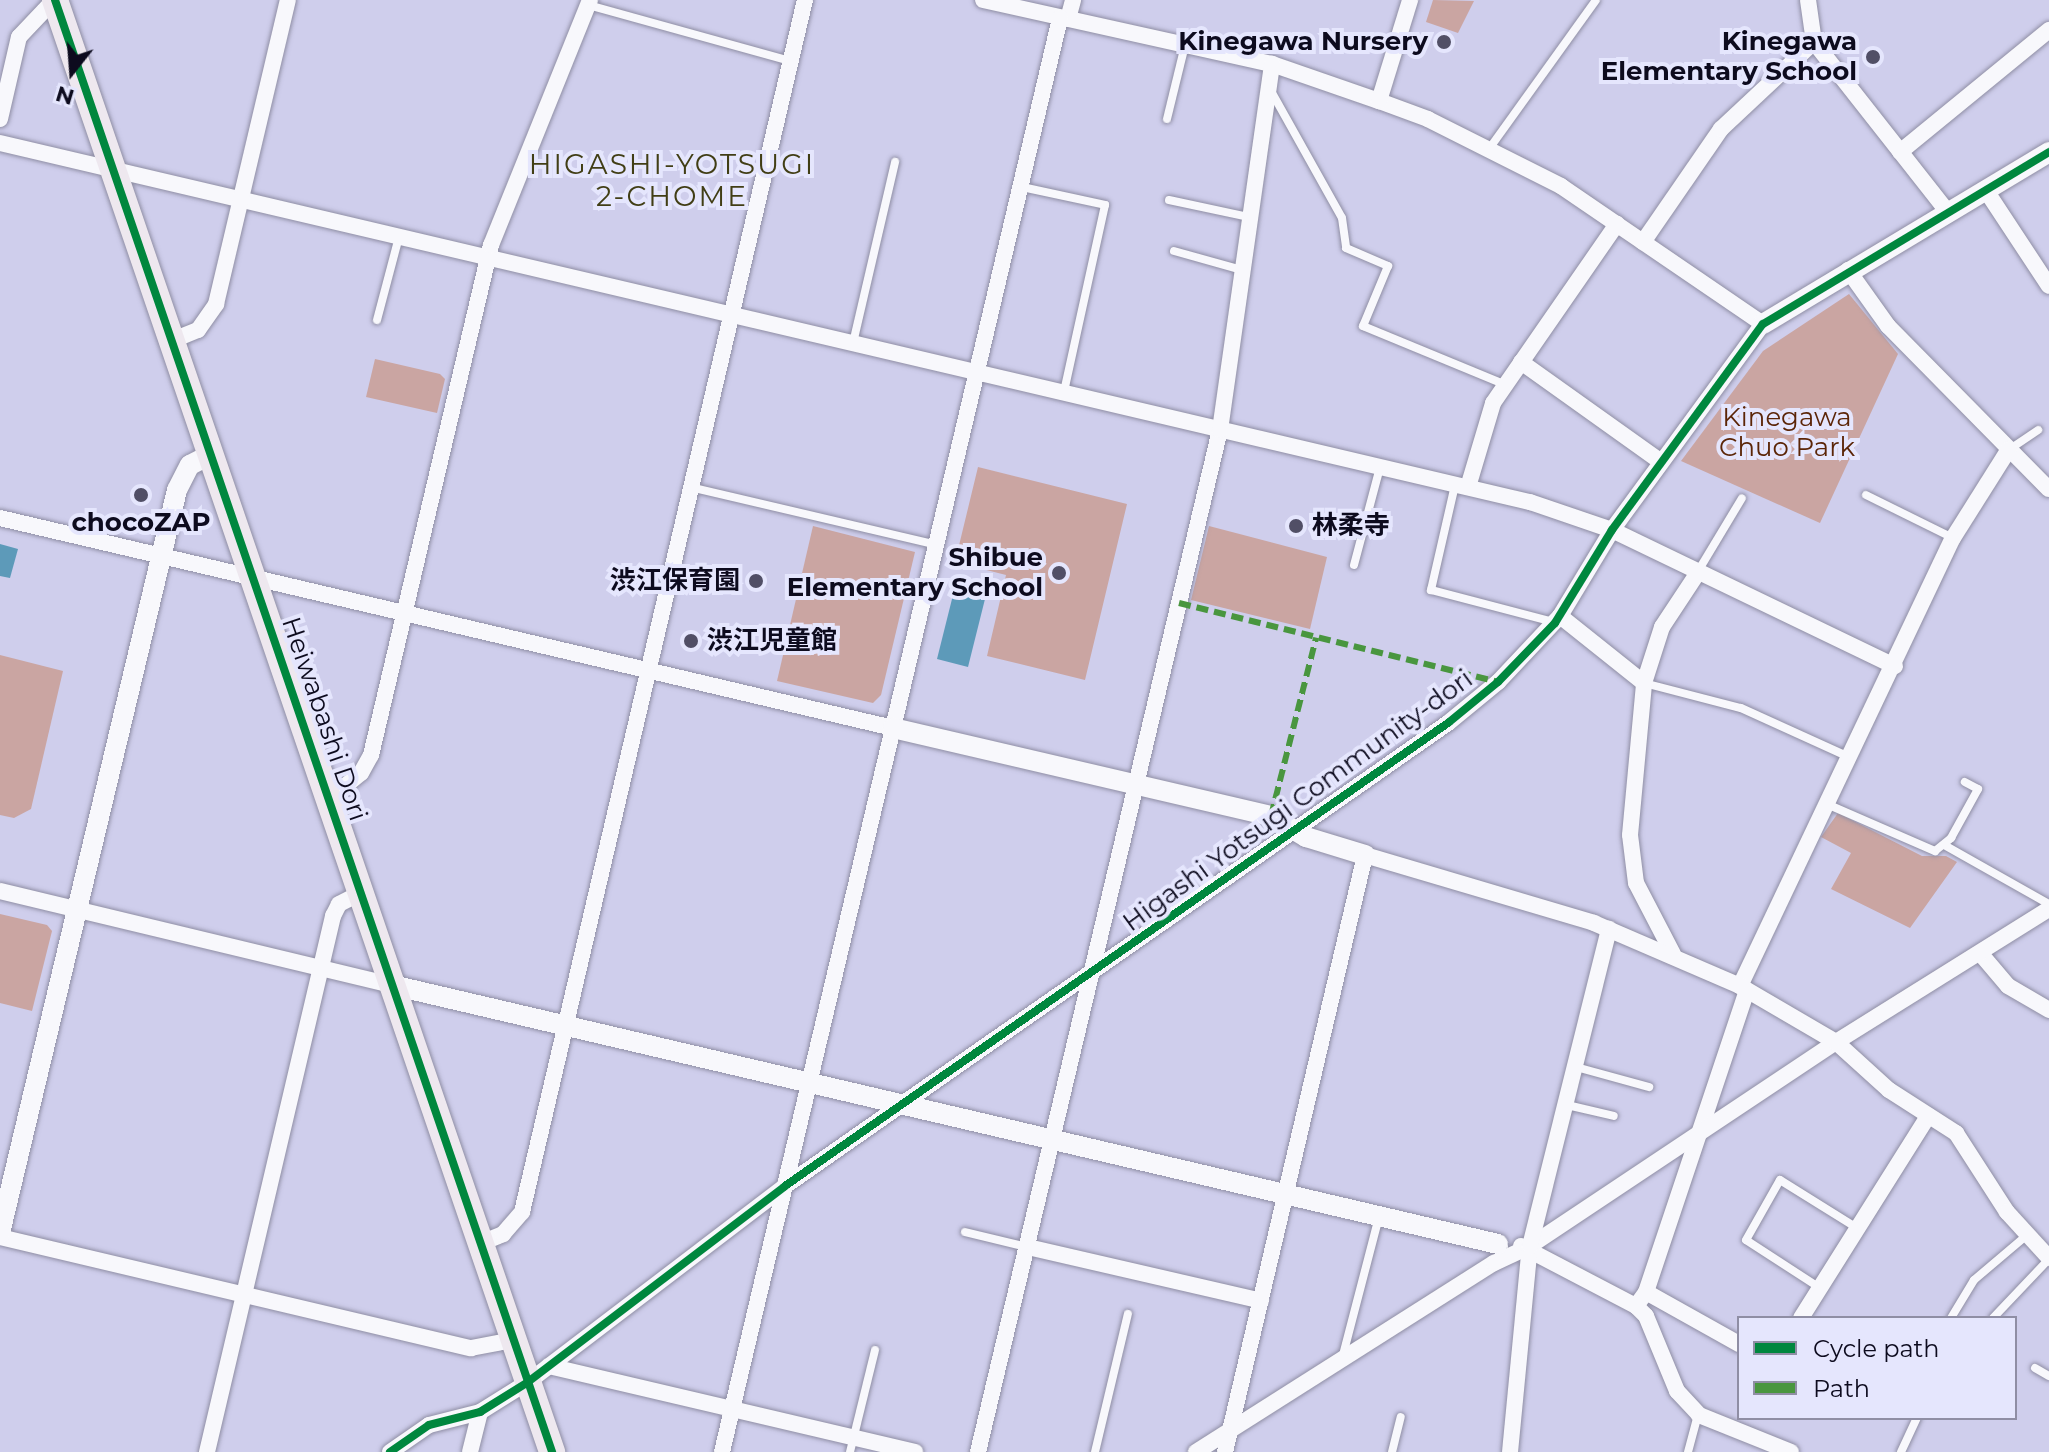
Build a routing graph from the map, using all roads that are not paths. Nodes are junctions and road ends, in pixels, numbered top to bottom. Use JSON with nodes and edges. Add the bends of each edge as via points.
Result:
{"nodes":[{"id":1,"x":55,"y":0,"type":"edge"},
{"id":2,"x":288,"y":0,"type":"edge"},
{"id":3,"x":805,"y":0,"type":"edge"},
{"id":4,"x":983,"y":0,"type":"edge"},
{"id":5,"x":1073,"y":0,"type":"edge"},
{"id":6,"x":1410,"y":0,"type":"edge"},
{"id":7,"x":1596,"y":0,"type":"edge"},
{"id":8,"x":1808,"y":0,"type":"edge"},
{"id":9,"x":589,"y":2,"type":"edge"},
{"id":10,"x":1064,"y":18,"type":"junction"},
{"id":11,"x":2049,"y":30,"type":"edge"},
{"id":12,"x":1814,"y":42,"type":"junction"},
{"id":13,"x":1185,"y":45,"type":"junction"},
{"id":14,"x":790,"y":61,"type":"junction"},
{"id":15,"x":1272,"y":64,"type":"junction"},
{"id":16,"x":1268,"y":88,"type":"junction"},
{"id":17,"x":1379,"y":101,"type":"junction"},
{"id":18,"x":0,"y":119,"type":"edge"},
{"id":19,"x":1167,"y":119,"type":"dead end"},
{"id":20,"x":0,"y":143,"type":"edge"},
{"id":21,"x":1489,"y":149,"type":"junction"},
{"id":22,"x":1900,"y":152,"type":"junction"},
{"id":23,"x":2049,"y":152,"type":"edge"},
{"id":24,"x":895,"y":162,"type":"dead end"},
{"id":25,"x":116,"y":170,"type":"junction"},
{"id":26,"x":1022,"y":187,"type":"junction"},
{"id":27,"x":1985,"y":189,"type":"junction"},
{"id":28,"x":241,"y":200,"type":"junction"},
{"id":29,"x":1169,"y":200,"type":"dead end"},
{"id":30,"x":1947,"y":211,"type":"junction"},
{"id":31,"x":1249,"y":217,"type":"junction"},
{"id":32,"x":1617,"y":224,"type":"junction"},
{"id":33,"x":399,"y":237,"type":"junction"},
{"id":34,"x":1643,"y":242,"type":"junction"},
{"id":35,"x":1174,"y":251,"type":"dead end"},
{"id":36,"x":487,"y":258,"type":"junction"},
{"id":37,"x":1242,"y":270,"type":"junction"},
{"id":38,"x":1848,"y":270,"type":"junction"},
{"id":39,"x":2049,"y":286,"type":"edge"},
{"id":40,"x":730,"y":314,"type":"junction"},
{"id":41,"x":377,"y":320,"type":"dead end"},
{"id":42,"x":1763,"y":324,"type":"junction"},
{"id":43,"x":173,"y":340,"type":"junction"},
{"id":44,"x":852,"y":343,"type":"junction"},
{"id":45,"x":1521,"y":362,"type":"junction"},
{"id":46,"x":977,"y":373,"type":"junction"},
{"id":47,"x":1504,"y":384,"type":"junction"},
{"id":48,"x":1064,"y":393,"type":"junction"},
{"id":49,"x":1220,"y":430,"type":"junction"},
{"id":50,"x":2038,"y":430,"type":"dead end"},
{"id":51,"x":2009,"y":449,"type":"junction"},
{"id":52,"x":212,"y":454,"type":"junction"},
{"id":53,"x":1661,"y":462,"type":"junction"},
{"id":54,"x":1380,"y":467,"type":"junction"},
{"id":55,"x":1461,"y":485,"type":"junction"},
{"id":56,"x":689,"y":487,"type":"junction"},
{"id":57,"x":2049,"y":489,"type":"edge"},
{"id":58,"x":1866,"y":495,"type":"dead end"},
{"id":59,"x":1742,"y":498,"type":"dead end"},
{"id":60,"x":0,"y":518,"type":"edge"},
{"id":61,"x":1612,"y":530,"type":"junction"},
{"id":62,"x":1953,"y":538,"type":"junction"},
{"id":63,"x":937,"y":545,"type":"junction"},
{"id":64,"x":159,"y":555,"type":"junction"},
{"id":65,"x":1354,"y":565,"type":"dead end"},
{"id":66,"x":1697,"y":574,"type":"junction"},
{"id":67,"x":255,"y":578,"type":"junction"},
{"id":68,"x":404,"y":614,"type":"junction"},
{"id":69,"x":1558,"y":619,"type":"junction"},
{"id":70,"x":1895,"y":666,"type":"junction"},
{"id":71,"x":647,"y":670,"type":"junction"},
{"id":72,"x":1644,"y":683,"type":"junction"},
{"id":73,"x":893,"y":728,"type":"junction"},
{"id":74,"x":1852,"y":758,"type":"junction"},
{"id":75,"x":1965,"y":782,"type":"dead end"},
{"id":76,"x":1137,"y":783,"type":"junction"},
{"id":77,"x":329,"y":799,"type":"junction"},
{"id":78,"x":1829,"y":805,"type":"junction"},
{"id":79,"x":1294,"y":830,"type":"junction"},
{"id":80,"x":1946,"y":846,"type":"junction"},
{"id":81,"x":1365,"y":855,"type":"junction"},
{"id":82,"x":0,"y":891,"type":"edge"},
{"id":83,"x":361,"y":893,"type":"junction"},
{"id":84,"x":2049,"y":906,"type":"edge"},
{"id":85,"x":75,"y":907,"type":"junction"},
{"id":86,"x":1609,"y":929,"type":"junction"},
{"id":87,"x":1980,"y":953,"type":"junction"},
{"id":88,"x":1673,"y":954,"type":"junction"},
{"id":89,"x":320,"y":967,"type":"junction"},
{"id":90,"x":1092,"y":975,"type":"junction"},
{"id":91,"x":392,"y":985,"type":"junction"},
{"id":92,"x":1744,"y":988,"type":"junction"},
{"id":93,"x":2049,"y":1010,"type":"edge"},
{"id":94,"x":566,"y":1024,"type":"junction"},
{"id":95,"x":1836,"y":1042,"type":"junction"},
{"id":96,"x":1576,"y":1067,"type":"junction"},
{"id":97,"x":810,"y":1081,"type":"junction"},
{"id":98,"x":1649,"y":1087,"type":"dead end"},
{"id":99,"x":902,"y":1103,"type":"junction"},
{"id":100,"x":1567,"y":1105,"type":"junction"},
{"id":101,"x":1614,"y":1116,"type":"dead end"},
{"id":102,"x":1928,"y":1116,"type":"junction"},
{"id":103,"x":1697,"y":1135,"type":"junction"},
{"id":104,"x":1054,"y":1139,"type":"junction"},
{"id":105,"x":785,"y":1186,"type":"junction"},
{"id":106,"x":1286,"y":1193,"type":"junction"},
{"id":107,"x":1379,"y":1215,"type":"junction"},
{"id":108,"x":1857,"y":1228,"type":"junction"},
{"id":109,"x":965,"y":1232,"type":"dead end"},
{"id":110,"x":0,"y":1235,"type":"edge"},
{"id":111,"x":2027,"y":1235,"type":"junction"},
{"id":112,"x":481,"y":1243,"type":"junction"},
{"id":113,"x":1498,"y":1244,"type":"joint"},
{"id":114,"x":1530,"y":1246,"type":"junction"},
{"id":115,"x":1028,"y":1247,"type":"junction"},
{"id":116,"x":2049,"y":1259,"type":"edge"},
{"id":117,"x":1820,"y":1288,"type":"junction"},
{"id":118,"x":244,"y":1295,"type":"junction"},
{"id":119,"x":1641,"y":1299,"type":"junction"},
{"id":120,"x":1261,"y":1301,"type":"junction"},
{"id":121,"x":1128,"y":1314,"type":"dead end"},
{"id":122,"x":1802,"y":1316,"type":"edge"},
{"id":123,"x":1952,"y":1316,"type":"edge"},
{"id":124,"x":1995,"y":1316,"type":"edge"},
{"id":125,"x":513,"y":1340,"type":"junction"},
{"id":126,"x":1737,"y":1343,"type":"edge"},
{"id":127,"x":875,"y":1350,"type":"dead end"},
{"id":128,"x":1342,"y":1360,"type":"junction"},
{"id":129,"x":2035,"y":1368,"type":"dead end"},
{"id":130,"x":539,"y":1374,"type":"junction"},
{"id":131,"x":2049,"y":1376,"type":"edge"},
{"id":132,"x":732,"y":1409,"type":"junction"},
{"id":133,"x":480,"y":1412,"type":"junction"},
{"id":134,"x":1699,"y":1415,"type":"junction"},
{"id":135,"x":1401,"y":1417,"type":"dead end"},
{"id":136,"x":1916,"y":1420,"type":"edge"},
{"id":137,"x":1231,"y":1430,"type":"junction"},
{"id":138,"x":852,"y":1445,"type":"edge"},
{"id":139,"x":1785,"y":1451,"type":"edge"},
{"id":140,"x":207,"y":1452,"type":"edge"},
{"id":141,"x":390,"y":1452,"type":"edge"},
{"id":142,"x":470,"y":1452,"type":"edge"},
{"id":143,"x":552,"y":1452,"type":"edge"},
{"id":144,"x":722,"y":1452,"type":"edge"},
{"id":145,"x":915,"y":1452,"type":"edge"},
{"id":146,"x":978,"y":1452,"type":"edge"},
{"id":147,"x":1095,"y":1452,"type":"edge"},
{"id":148,"x":1196,"y":1452,"type":"edge"},
{"id":149,"x":1225,"y":1452,"type":"edge"},
{"id":150,"x":1392,"y":1452,"type":"edge"},
{"id":151,"x":1510,"y":1452,"type":"edge"},
{"id":152,"x":1688,"y":1452,"type":"edge"},
{"id":153,"x":1901,"y":1452,"type":"edge"}],
"edges":[{"from":1,"to":18,"type":"street","via":[[19,37]]},
{"from":1,"to":25,"type":"main road","name":"Heiwabashi Dori"},
{"from":2,"to":28,"type":"street"},
{"from":3,"to":14,"type":"street"},
{"from":4,"to":10,"type":"street"},
{"from":5,"to":10,"type":"street"},
{"from":6,"to":17,"type":"street"},
{"from":7,"to":21,"type":"lane"},
{"from":8,"to":12,"type":"street"},
{"from":9,"to":14,"type":"lane"},
{"from":9,"to":36,"type":"street"},
{"from":10,"to":13,"type":"street"},
{"from":10,"to":26,"type":"street"},
{"from":11,"to":22,"type":"street"},
{"from":12,"to":22,"type":"street"},
{"from":12,"to":34,"type":"street","via":[[1721,129]]},
{"from":13,"to":15,"type":"street"},
{"from":13,"to":19,"type":"lane"},
{"from":14,"to":40,"type":"street"},
{"from":15,"to":16,"type":"street"},
{"from":15,"to":17,"type":"street"},
{"from":16,"to":31,"type":"street"},
{"from":16,"to":47,"type":"lane","via":[[1303,140],[1342,218],[1346,248],[1388,266],[1363,326]]},
{"from":17,"to":21,"type":"street"},
{"from":20,"to":25,"type":"street"},
{"from":21,"to":32,"type":"street","via":[[1561,186]]},
{"from":22,"to":30,"type":"street"},
{"from":23,"to":27,"type":"street","name":"Higashi Yotsugi Community-dori"},
{"from":24,"to":44,"type":"lane"},
{"from":25,"to":28,"type":"street"},
{"from":25,"to":43,"type":"main road","name":"Heiwabashi Dori"},
{"from":26,"to":46,"type":"street"},
{"from":26,"to":48,"type":"lane","via":[[1105,205]]},
{"from":27,"to":30,"type":"street","name":"Higashi Yotsugi Community-dori"},
{"from":27,"to":39,"type":"street"},
{"from":28,"to":33,"type":"street"},
{"from":28,"to":43,"type":"street","via":[[216,304],[198,330]]},
{"from":29,"to":31,"type":"lane"},
{"from":30,"to":38,"type":"street","name":"Higashi Yotsugi Community-dori"},
{"from":31,"to":37,"type":"street"},
{"from":32,"to":34,"type":"street"},
{"from":32,"to":45,"type":"street"},
{"from":33,"to":36,"type":"street"},
{"from":33,"to":41,"type":"lane"},
{"from":34,"to":42,"type":"street"},
{"from":35,"to":37,"type":"lane"},
{"from":36,"to":40,"type":"street"},
{"from":36,"to":68,"type":"street"},
{"from":37,"to":49,"type":"street"},
{"from":38,"to":42,"type":"street","name":"Higashi Yotsugi Community-dori"},
{"from":38,"to":51,"type":"street","via":[[1888,326]]},
{"from":40,"to":44,"type":"street"},
{"from":40,"to":56,"type":"street"},
{"from":42,"to":53,"type":"street","name":"Higashi Yotsugi Community-dori"},
{"from":43,"to":52,"type":"main road","name":"Heiwabashi Dori"},
{"from":44,"to":46,"type":"street"},
{"from":45,"to":47,"type":"street"},
{"from":45,"to":53,"type":"street"},
{"from":46,"to":48,"type":"street"},
{"from":46,"to":63,"type":"street"},
{"from":47,"to":55,"type":"street"},
{"from":48,"to":49,"type":"street"},
{"from":49,"to":54,"type":"street"},
{"from":49,"to":76,"type":"street"},
{"from":50,"to":51,"type":"lane"},
{"from":51,"to":57,"type":"street"},
{"from":51,"to":62,"type":"street"},
{"from":52,"to":64,"type":"street","via":[[183,475]]},
{"from":52,"to":67,"type":"main road","name":"Heiwabashi Dori"},
{"from":53,"to":61,"type":"street","name":"Higashi Yotsugi Community-dori"},
{"from":54,"to":55,"type":"street"},
{"from":54,"to":65,"type":"lane"},
{"from":55,"to":61,"type":"street"},
{"from":55,"to":69,"type":"lane","via":[[1431,590]]},
{"from":56,"to":63,"type":"lane"},
{"from":56,"to":71,"type":"street"},
{"from":58,"to":62,"type":"lane"},
{"from":59,"to":66,"type":"lane"},
{"from":60,"to":64,"type":"street"},
{"from":61,"to":66,"type":"street"},
{"from":61,"to":69,"type":"street","name":"Higashi Yotsugi Community-dori"},
{"from":62,"to":70,"type":"street"},
{"from":63,"to":73,"type":"street"},
{"from":64,"to":67,"type":"street"},
{"from":64,"to":85,"type":"street"},
{"from":66,"to":70,"type":"street"},
{"from":66,"to":72,"type":"street","via":[[1662,627]]},
{"from":67,"to":68,"type":"street"},
{"from":67,"to":77,"type":"main road","name":"Heiwabashi Dori"},
{"from":68,"to":71,"type":"street"},
{"from":68,"to":77,"type":"street","via":[[371,755],[361,773]]},
{"from":69,"to":72,"type":"street"},
{"from":69,"to":79,"type":"street","name":"Higashi Yotsugi Community-dori","via":[[1498,682],[1448,723]]},
{"from":70,"to":74,"type":"street"},
{"from":71,"to":73,"type":"street"},
{"from":71,"to":94,"type":"street"},
{"from":72,"to":74,"type":"lane","via":[[1741,708]]},
{"from":72,"to":88,"type":"street","via":[[1630,835],[1636,883]]},
{"from":73,"to":76,"type":"street"},
{"from":73,"to":97,"type":"street"},
{"from":74,"to":78,"type":"street"},
{"from":75,"to":80,"type":"lane","via":[[1978,789]]},
{"from":76,"to":79,"type":"street","via":[[1271,816]]},
{"from":76,"to":90,"type":"street"},
{"from":77,"to":83,"type":"main road","name":"Heiwabashi Dori"},
{"from":78,"to":80,"type":"lane","via":[[1920,848],[1935,851]]},
{"from":78,"to":92,"type":"street"},
{"from":79,"to":81,"type":"street"},
{"from":79,"to":90,"type":"street","name":"Higashi Yotsugi Community-dori"},
{"from":80,"to":84,"type":"lane"},
{"from":81,"to":86,"type":"street"},
{"from":81,"to":106,"type":"street"},
{"from":82,"to":85,"type":"street"},
{"from":83,"to":89,"type":"street","via":[[339,904]]},
{"from":83,"to":91,"type":"main road","name":"Heiwabashi Dori"},
{"from":84,"to":87,"type":"street"},
{"from":85,"to":89,"type":"street"},
{"from":85,"to":110,"type":"street"},
{"from":86,"to":88,"type":"street"},
{"from":86,"to":96,"type":"street"},
{"from":87,"to":93,"type":"street","via":[[2008,986]]},
{"from":87,"to":95,"type":"street"},
{"from":88,"to":92,"type":"street"},
{"from":89,"to":91,"type":"street"},
{"from":89,"to":118,"type":"street"},
{"from":90,"to":99,"type":"street","name":"Higashi Yotsugi Community-dori"},
{"from":90,"to":104,"type":"street"},
{"from":91,"to":94,"type":"street"},
{"from":91,"to":112,"type":"main road","name":"Heiwabashi Dori"},
{"from":92,"to":95,"type":"street"},
{"from":92,"to":103,"type":"street"},
{"from":94,"to":97,"type":"street"},
{"from":94,"to":112,"type":"street","via":[[522,1212],[503,1234]]},
{"from":95,"to":102,"type":"street"},
{"from":95,"to":103,"type":"street"},
{"from":96,"to":98,"type":"lane"},
{"from":96,"to":100,"type":"street"},
{"from":97,"to":99,"type":"street"},
{"from":97,"to":105,"type":"street"},
{"from":99,"to":104,"type":"street"},
{"from":99,"to":105,"type":"street","name":"Higashi Yotsugi Community-dori"},
{"from":100,"to":101,"type":"lane"},
{"from":100,"to":114,"type":"street"},
{"from":102,"to":108,"type":"street"},
{"from":102,"to":111,"type":"street","via":[[1956,1133]]},
{"from":103,"to":114,"type":"street"},
{"from":103,"to":119,"type":"street"},
{"from":104,"to":106,"type":"street"},
{"from":104,"to":115,"type":"street"},
{"from":105,"to":130,"type":"street","name":"Higashi Yotsugi Community-dori"},
{"from":105,"to":132,"type":"street"},
{"from":106,"to":107,"type":"street"},
{"from":106,"to":120,"type":"street"},
{"from":107,"to":113,"type":"street"},
{"from":107,"to":128,"type":"lane"},
{"from":108,"to":117,"type":"street"},
{"from":108,"to":117,"type":"lane","via":[[1780,1180],[1746,1240]]},
{"from":109,"to":115,"type":"lane"},
{"from":110,"to":118,"type":"street"},
{"from":111,"to":116,"type":"street"},
{"from":111,"to":123,"type":"lane","via":[[1974,1280]]},
{"from":112,"to":125,"type":"main road","name":"Heiwabashi Dori"},
{"from":113,"to":114,"type":"street"},
{"from":114,"to":119,"type":"street"},
{"from":114,"to":128,"type":"street","via":[[1494,1263]]},
{"from":114,"to":151,"type":"street"},
{"from":115,"to":120,"type":"street"},
{"from":115,"to":146,"type":"street"},
{"from":116,"to":124,"type":"lane"},
{"from":117,"to":122,"type":"street"},
{"from":118,"to":125,"type":"street","via":[[471,1348]]},
{"from":118,"to":140,"type":"street"},
{"from":119,"to":126,"type":"street"},
{"from":119,"to":134,"type":"street","via":[[1677,1391]]},
{"from":120,"to":137,"type":"street"},
{"from":121,"to":147,"type":"lane"},
{"from":125,"to":130,"type":"main road","name":"Heiwabashi Dori"},
{"from":127,"to":138,"type":"lane"},
{"from":128,"to":137,"type":"street"},
{"from":129,"to":131,"type":"lane"},
{"from":130,"to":132,"type":"street"},
{"from":130,"to":133,"type":"street","name":"Higashi Yotsugi Community-dori"},
{"from":130,"to":143,"type":"main road","name":"Heiwabashi Dori"},
{"from":132,"to":138,"type":"street"},
{"from":132,"to":144,"type":"street"},
{"from":133,"to":141,"type":"street","name":"Higashi Yotsugi Community-dori","via":[[429,1425]]},
{"from":133,"to":142,"type":"street"},
{"from":134,"to":139,"type":"street"},
{"from":134,"to":152,"type":"lane"},
{"from":135,"to":150,"type":"lane"},
{"from":136,"to":153,"type":"lane"},
{"from":137,"to":148,"type":"street"},
{"from":137,"to":149,"type":"street"},
{"from":138,"to":145,"type":"street"}]}
